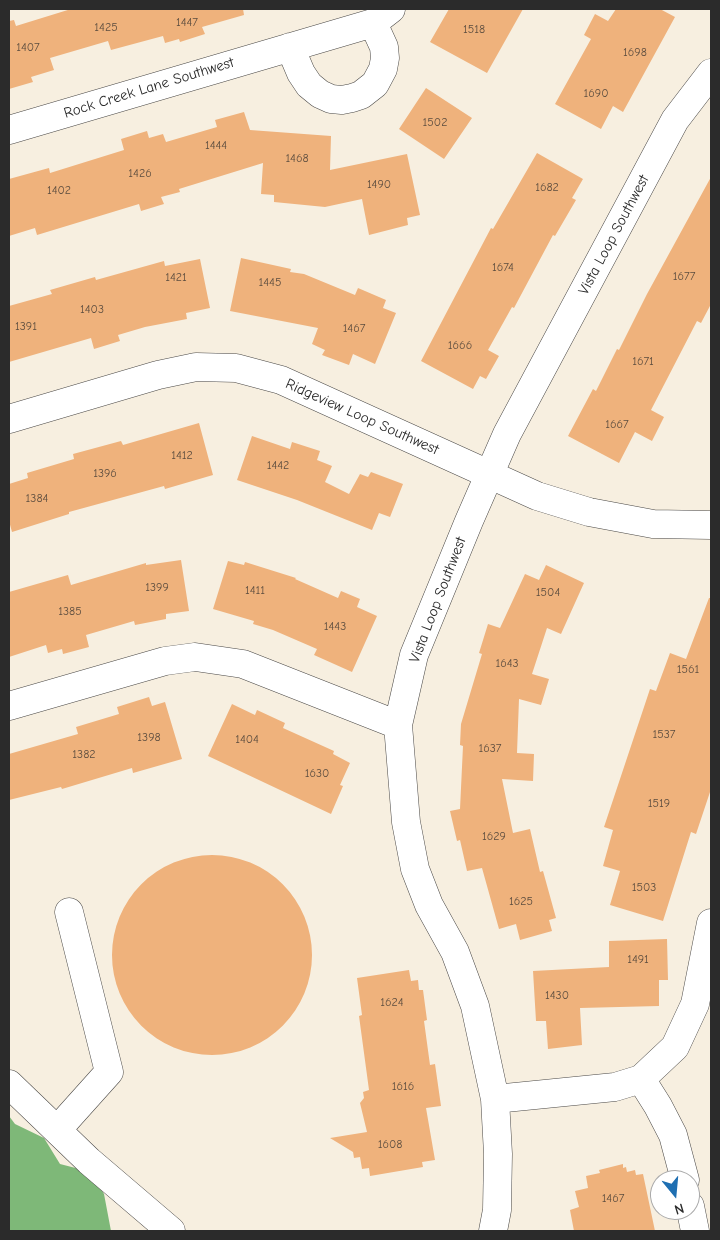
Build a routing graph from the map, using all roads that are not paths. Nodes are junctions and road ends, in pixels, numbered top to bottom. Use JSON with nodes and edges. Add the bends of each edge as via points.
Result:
{"nodes":[{"id":1,"x":382,"y":16,"type":"edge"},
{"id":2,"x":290,"y":47,"type":"junction"},
{"id":3,"x":711,"y":73,"type":"edge"},
{"id":4,"x":9,"y":130,"type":"edge"},
{"id":5,"x":9,"y":419,"type":"edge"},
{"id":6,"x":489,"y":475,"type":"junction"},
{"id":7,"x":711,"y":525,"type":"edge"},
{"id":8,"x":9,"y":706,"type":"edge"},
{"id":9,"x":398,"y":725,"type":"junction"},
{"id":10,"x":69,"y":912,"type":"dead end"},
{"id":11,"x":711,"y":923,"type":"edge"},
{"id":12,"x":641,"y":1079,"type":"junction"},
{"id":13,"x":9,"y":1084,"type":"edge"},
{"id":14,"x":495,"y":1099,"type":"junction"},
{"id":15,"x":57,"y":1130,"type":"junction"},
{"id":16,"x":682,"y":1170,"type":"edge"},
{"id":17,"x":172,"y":1231,"type":"edge"},
{"id":18,"x":493,"y":1231,"type":"edge"}],
"edges":[{"from":1,"to":2,"type":"street","name":"Rock Creek Lane Southwest"},
{"from":1,"to":2,"type":"street","name":"Rock Creek Lane Southwest","via":[[383,69],[375,84],[361,95],[331,99],[314,90],[301,73]]},
{"from":2,"to":4,"type":"street","name":"Rock Creek Lane Southwest"},
{"from":3,"to":6,"type":"street","name":"Vista Loop Southwest","via":[[675,120],[507,434]]},
{"from":5,"to":6,"type":"street","name":"Ridgeview Loop Southwest","via":[[158,375],[196,367],[236,368],[281,380]]},
{"from":6,"to":7,"type":"street","name":"Ridgeview Loop Southwest","via":[[537,496],[589,512],[653,524]]},
{"from":6,"to":9,"type":"street","name":"Vista Loop Southwest","via":[[414,655]]},
{"from":8,"to":9,"type":"street","via":[[166,661],[195,657],[243,664]]},
{"from":9,"to":14,"type":"street","name":"Vista Loop Southwest","via":[[406,822],[415,869],[475,1006]]},
{"from":10,"to":15,"type":"street","via":[[109,1072]]},
{"from":11,"to":12,"type":"street","via":[[696,1004],[675,1047]]},
{"from":12,"to":14,"type":"street","via":[[615,1087]]},
{"from":12,"to":16,"type":"street","via":[[673,1135]]},
{"from":13,"to":15,"type":"street"},
{"from":14,"to":18,"type":"street","name":"Vista Loop Southwest","via":[[498,1163]]},
{"from":15,"to":17,"type":"street"}]}
